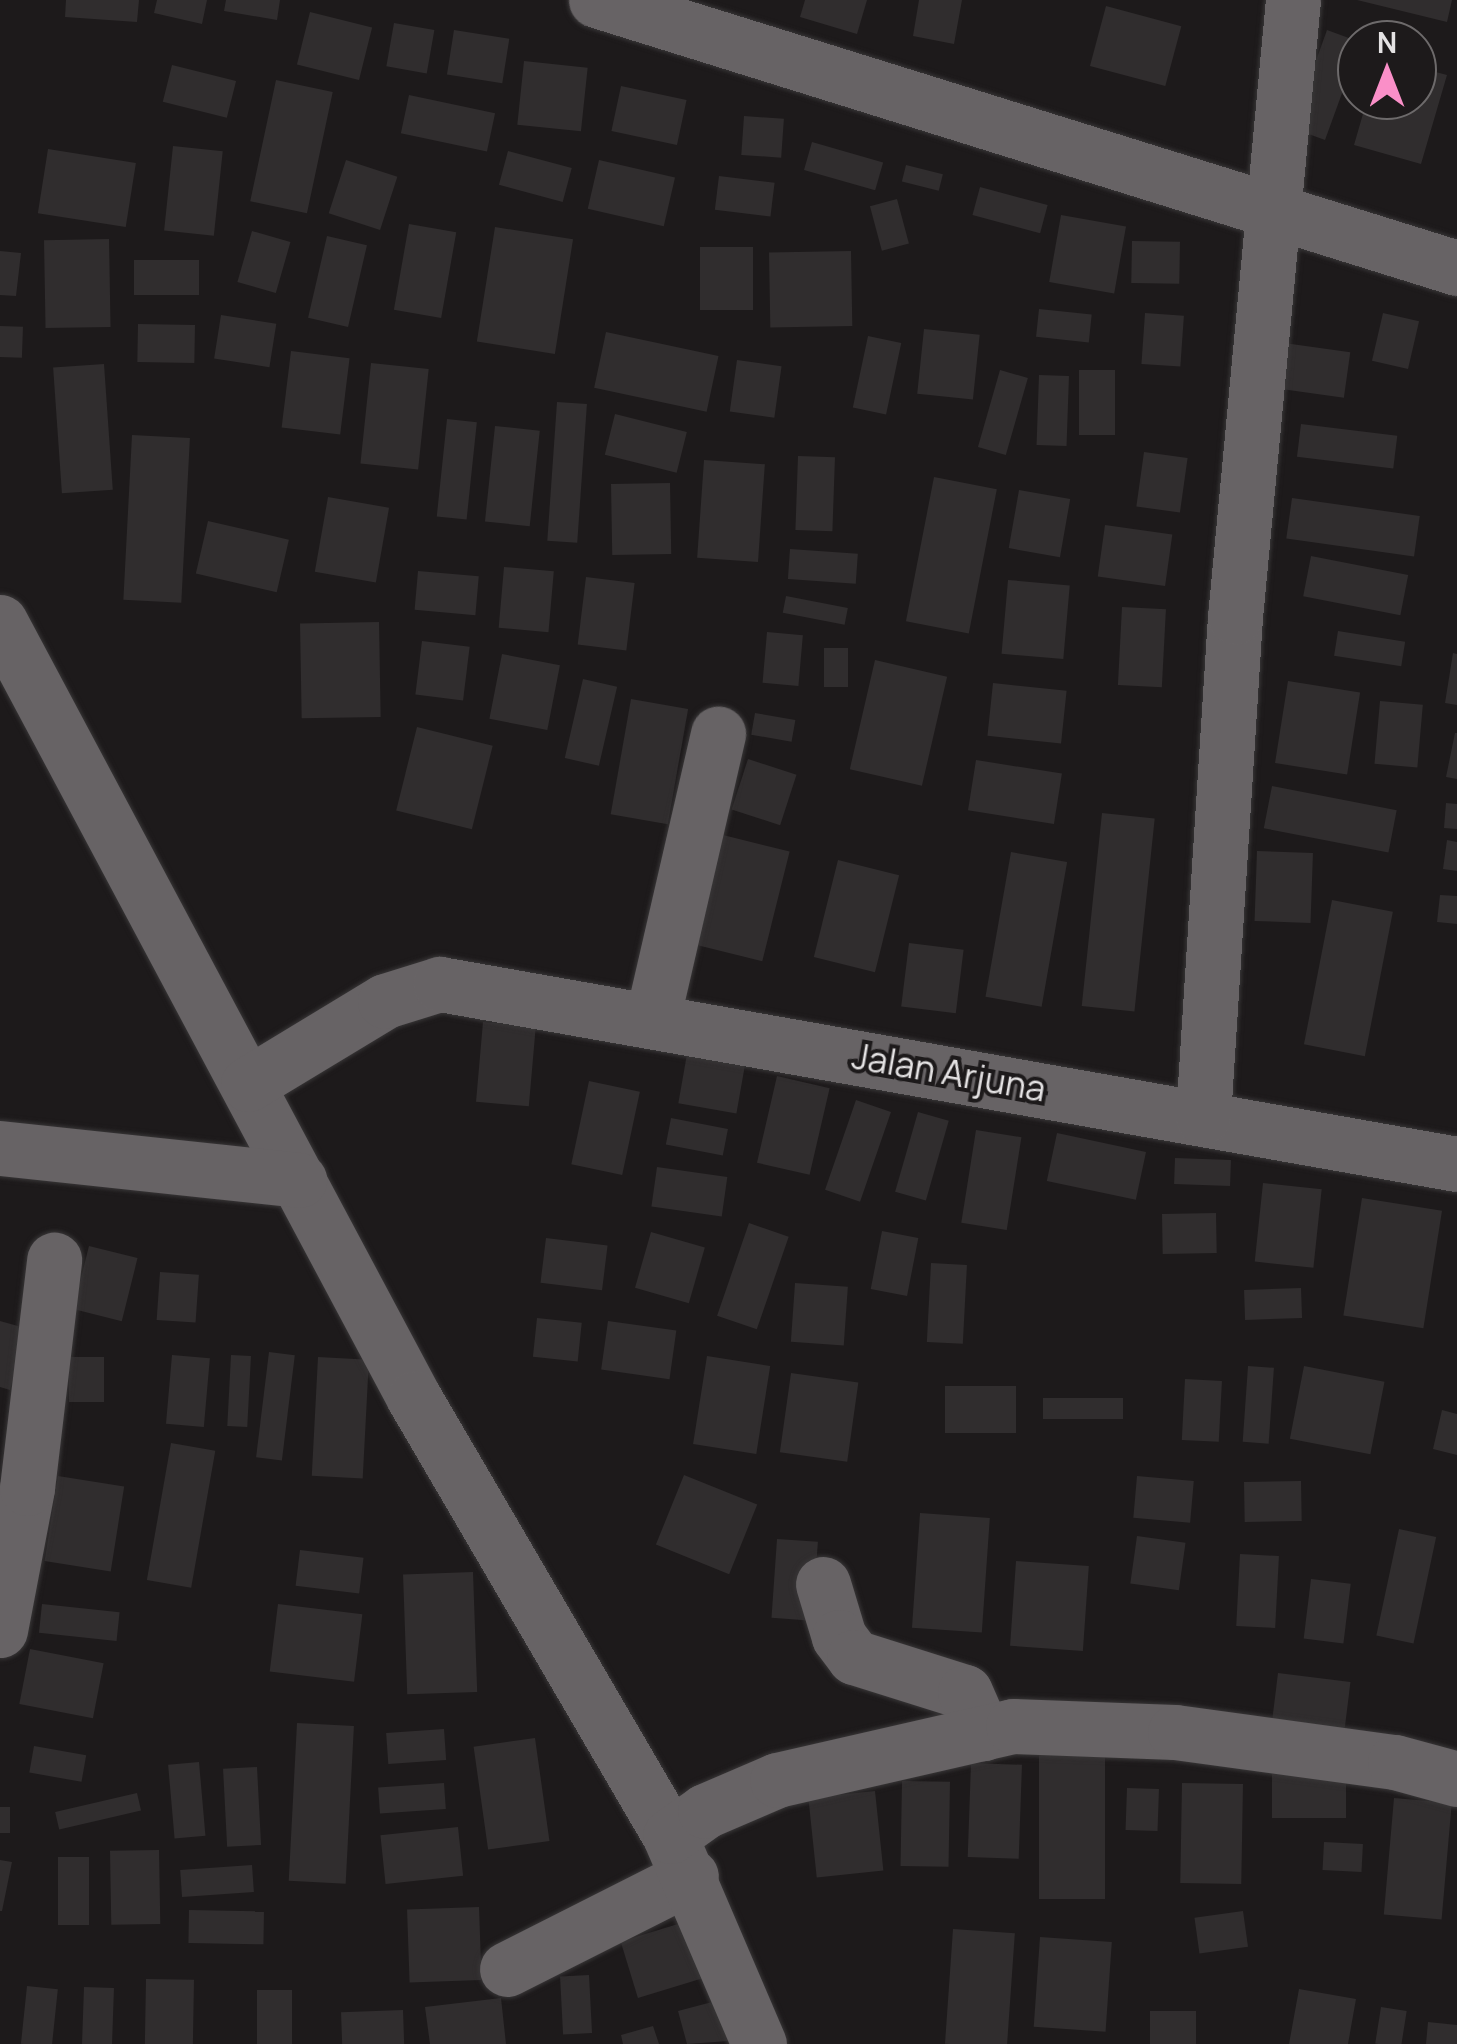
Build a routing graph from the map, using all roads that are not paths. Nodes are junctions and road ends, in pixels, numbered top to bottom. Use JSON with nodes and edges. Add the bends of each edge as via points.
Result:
{"nodes":[{"id":1,"x":596,"y":0,"type":"edge"},
{"id":2,"x":1293,"y":0,"type":"edge"},
{"id":3,"x":1271,"y":208,"type":"junction"},
{"id":4,"x":1457,"y":268,"type":"edge"},
{"id":5,"x":0,"y":622,"type":"edge"},
{"id":6,"x":718,"y":734,"type":"dead end"},
{"id":7,"x":652,"y":1020,"type":"junction"},
{"id":8,"x":254,"y":1080,"type":"junction"},
{"id":9,"x":1204,"y":1117,"type":"junction"},
{"id":10,"x":0,"y":1148,"type":"edge"},
{"id":11,"x":1457,"y":1164,"type":"edge"},
{"id":12,"x":299,"y":1180,"type":"junction"},
{"id":13,"x":54,"y":1260,"type":"dead end"},
{"id":14,"x":823,"y":1584,"type":"dead end"},
{"id":15,"x":0,"y":1630,"type":"edge"},
{"id":16,"x":983,"y":1733,"type":"junction"},
{"id":17,"x":1457,"y":1779,"type":"edge"},
{"id":18,"x":689,"y":1841,"type":"junction"},
{"id":19,"x":506,"y":1969,"type":"dead end"},
{"id":20,"x":758,"y":2044,"type":"edge"}],
"edges":[{"from":1,"to":3,"type":"street"},
{"from":2,"to":3,"type":"street"},
{"from":3,"to":4,"type":"street"},
{"from":3,"to":9,"type":"street","via":[[1235,617]]},
{"from":5,"to":8,"type":"street"},
{"from":6,"to":7,"type":"street"},
{"from":7,"to":8,"type":"street","name":"Jalan Arjuna","via":[[440,984],[413,988]]},
{"from":7,"to":9,"type":"street","name":"Jalan Arjuna"},
{"from":8,"to":12,"type":"street"},
{"from":9,"to":11,"type":"street","name":"Jalan Arjuna"},
{"from":10,"to":12,"type":"street"},
{"from":12,"to":18,"type":"street","via":[[414,1398]]},
{"from":13,"to":15,"type":"street","via":[[26,1488]]},
{"from":14,"to":16,"type":"street","via":[[839,1637],[854,1657],[965,1692]]},
{"from":16,"to":17,"type":"street","via":[[1012,1726],[1175,1732],[1396,1762]]},
{"from":16,"to":18,"type":"street","via":[[776,1780]]},
{"from":18,"to":19,"type":"street"},
{"from":18,"to":20,"type":"street"}]}
